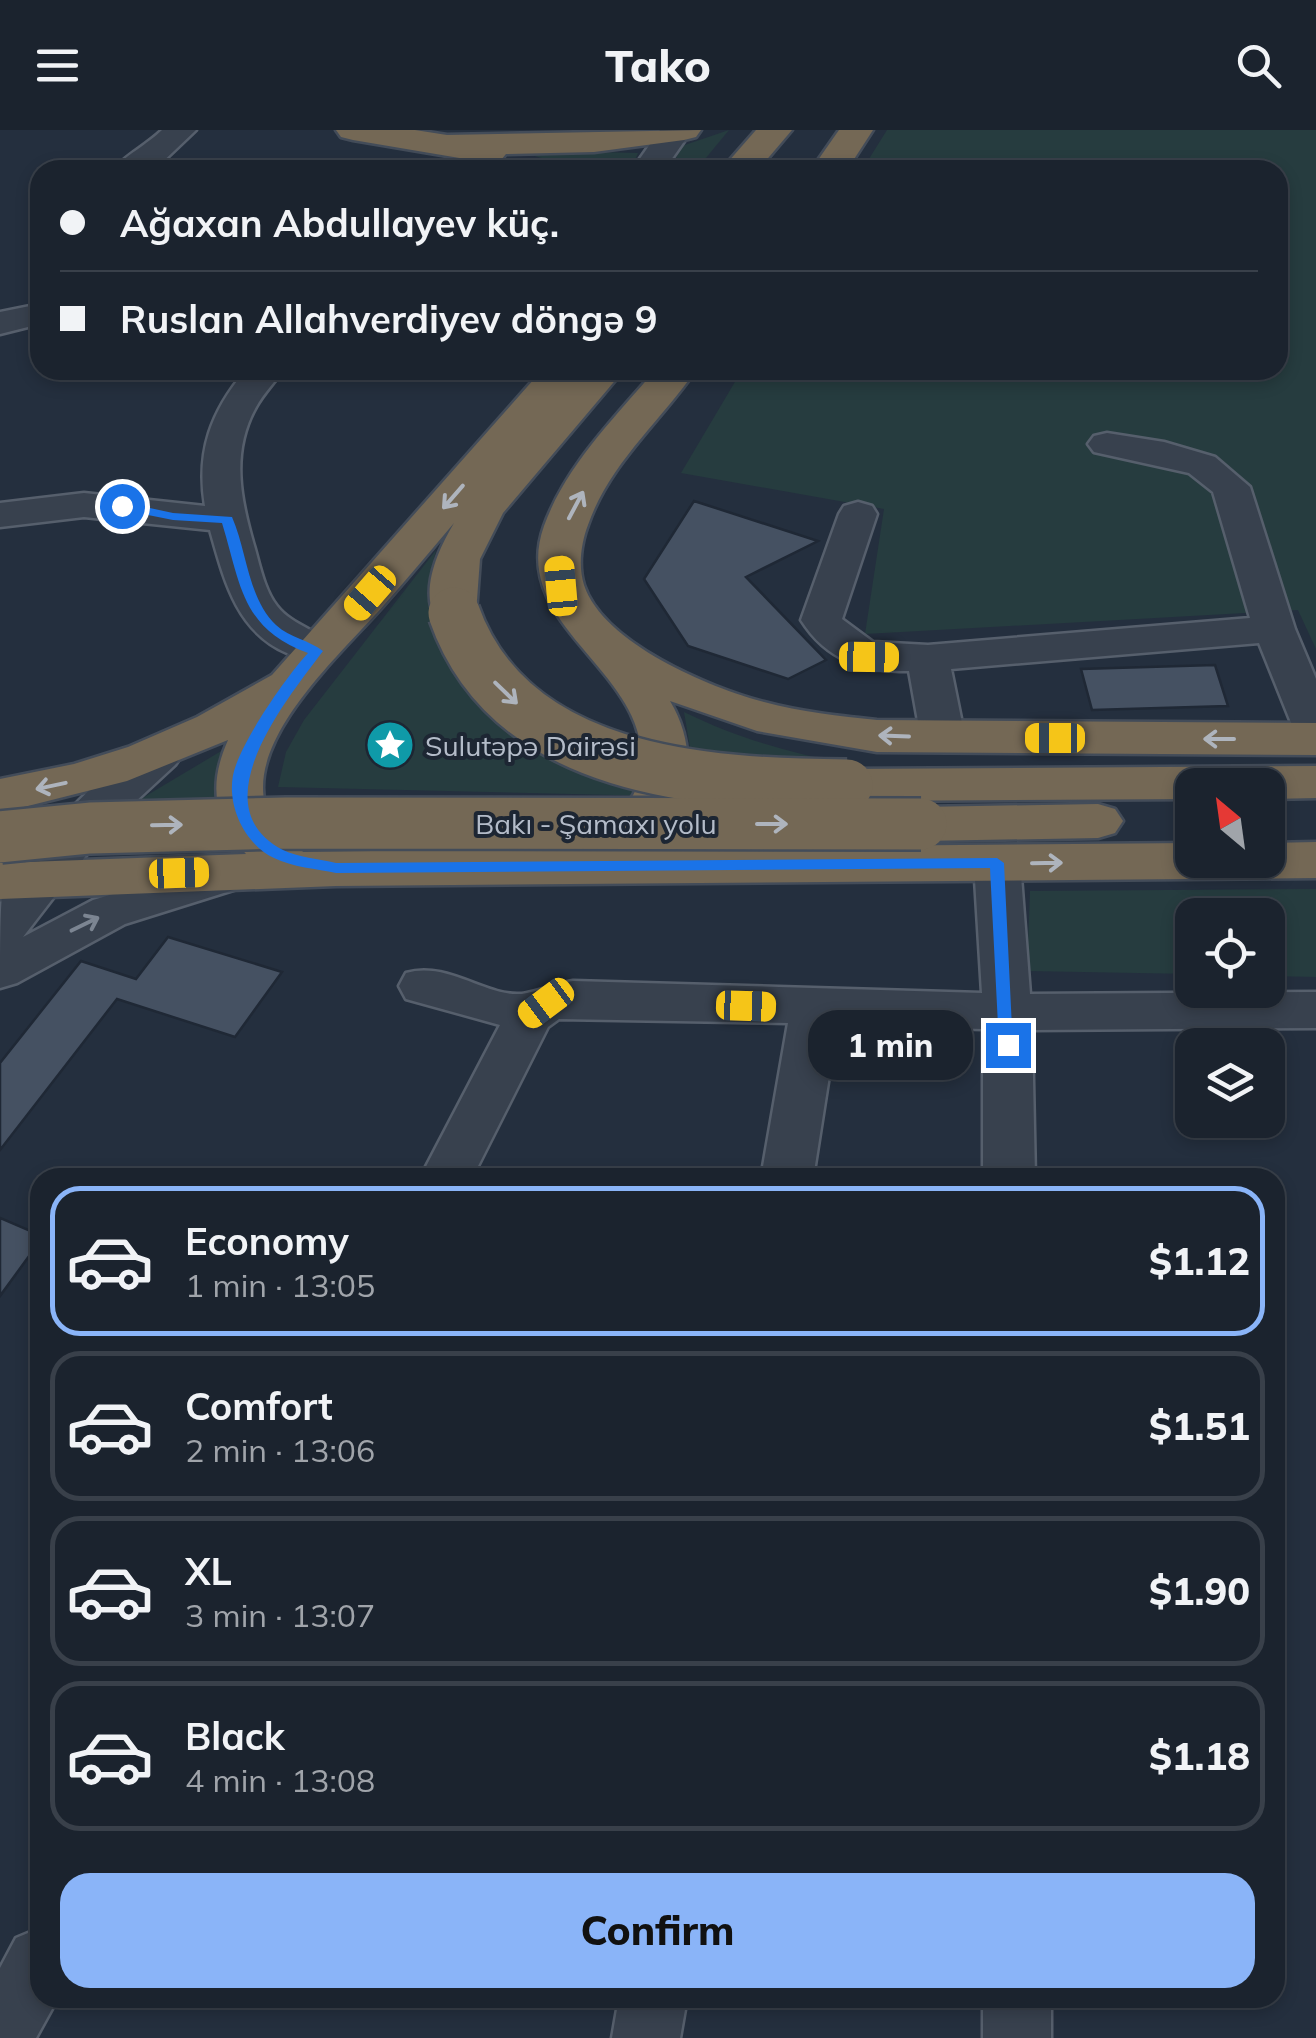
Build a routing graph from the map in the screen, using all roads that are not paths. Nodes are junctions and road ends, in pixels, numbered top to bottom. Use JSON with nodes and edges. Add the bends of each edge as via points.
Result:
{"nodes":[{"id":1,"x":180,"y":130,"type":"edge"},
{"id":2,"x":352,"y":130,"type":"edge"},
{"id":3,"x":774,"y":130,"type":"edge"},
{"id":4,"x":806,"y":130,"type":"edge"},
{"id":5,"x":856,"y":130,"type":"edge"},
{"id":6,"x":678,"y":131,"type":"edge"},
{"id":7,"x":461,"y":137,"type":"edge"},
{"id":8,"x":149,"y":160,"type":"edge"},
{"id":9,"x":515,"y":160,"type":"edge"},
{"id":10,"x":656,"y":160,"type":"edge"},
{"id":11,"x":748,"y":160,"type":"edge"},
{"id":12,"x":781,"y":160,"type":"edge"},
{"id":13,"x":836,"y":160,"type":"edge"},
{"id":14,"x":30,"y":316,"type":"edge"},
{"id":15,"x":0,"y":323,"type":"edge"},
{"id":16,"x":257,"y":380,"type":"edge"},
{"id":17,"x":554,"y":380,"type":"edge"},
{"id":18,"x":596,"y":380,"type":"edge"},
{"id":19,"x":668,"y":380,"type":"edge"},
{"id":20,"x":1107,"y":444,"type":"dead end"},
{"id":21,"x":0,"y":514,"type":"edge"},
{"id":22,"x":858,"y":514,"type":"dead end"},
{"id":23,"x":227,"y":520,"type":"junction"},
{"id":24,"x":1274,"y":629,"type":"junction"},
{"id":25,"x":597,"y":636,"type":"junction"},
{"id":26,"x":928,"y":658,"type":"junction"},
{"id":27,"x":306,"y":663,"type":"junction"},
{"id":28,"x":1316,"y":730,"type":"edge"},
{"id":29,"x":943,"y":738,"type":"junction"},
{"id":30,"x":1316,"y":739,"type":"edge"},
{"id":31,"x":160,"y":756,"type":"junction"},
{"id":32,"x":1316,"y":782,"type":"edge"},
{"id":33,"x":0,"y":796,"type":"edge"},
{"id":34,"x":0,"y":814,"type":"edge"},
{"id":35,"x":1316,"y":817,"type":"edge"},
{"id":36,"x":1285,"y":818,"type":"edge"},
{"id":37,"x":1175,"y":819,"type":"edge"},
{"id":38,"x":0,"y":836,"type":"edge"},
{"id":39,"x":1316,"y":860,"type":"edge"},
{"id":40,"x":997,"y":863,"type":"junction"},
{"id":41,"x":498,"y":866,"type":"junction"},
{"id":42,"x":336,"y":868,"type":"junction"},
{"id":43,"x":250,"y":870,"type":"junction"},
{"id":44,"x":13,"y":875,"type":"edge"},
{"id":45,"x":0,"y":935,"type":"edge"},
{"id":46,"x":0,"y":970,"type":"edge"},
{"id":47,"x":423,"y":986,"type":"dead end"},
{"id":48,"x":815,"y":1009,"type":"junction"},
{"id":49,"x":1316,"y":1010,"type":"edge"},
{"id":50,"x":1007,"y":1012,"type":"junction"},
{"id":51,"x":530,"y":1015,"type":"junction"},
{"id":52,"x":451,"y":1168,"type":"edge"},
{"id":53,"x":789,"y":1168,"type":"edge"},
{"id":54,"x":1009,"y":1168,"type":"edge"},
{"id":55,"x":30,"y":1981,"type":"edge"},
{"id":56,"x":651,"y":2008,"type":"edge"},
{"id":57,"x":1017,"y":2008,"type":"edge"},
{"id":58,"x":0,"y":2038,"type":"edge"},
{"id":59,"x":646,"y":2038,"type":"edge"},
{"id":60,"x":1018,"y":2038,"type":"edge"}],
"edges":[{"from":1,"to":8,"type":"street"},
{"from":2,"to":7,"type":"highway"},
{"from":3,"to":11,"type":"highway"},
{"from":4,"to":12,"type":"highway"},
{"from":5,"to":13,"type":"highway"},
{"from":6,"to":7,"type":"highway","via":[[577,142]]},
{"from":6,"to":10,"type":"street"},
{"from":7,"to":9,"type":"highway"},
{"from":14,"to":15,"type":"street"},
{"from":16,"to":23,"type":"street","via":[[230,415],[220,452]]},
{"from":17,"to":27,"type":"highway","one_way":true},
{"from":18,"to":32,"type":"highway","one_way":true,"bridge":true,"via":[[474,526],[452,588],[460,636],[503,692],[559,736],[639,768],[744,785]]},
{"from":25,"to":19,"type":"highway","one_way":true,"via":[[561,586],[565,529],[598,469]]},
{"from":20,"to":24,"type":"street","via":[[1202,465],[1232,487]]},
{"from":21,"to":23,"type":"street","via":[[84,505]]},
{"from":22,"to":26,"type":"street","via":[[821,620],[834,641],[869,657]]},
{"from":23,"to":27,"type":"street","via":[[252,599],[267,625]]},
{"from":24,"to":26,"type":"street"},
{"from":24,"to":28,"type":"street"},
{"from":29,"to":25,"type":"highway","one_way":true,"via":[[877,736],[754,716],[676,685]]},
{"from":25,"to":41,"type":"highway","via":[[634,678],[666,739],[661,793],[638,821],[609,840]]},
{"from":26,"to":29,"type":"street"},
{"from":27,"to":31,"type":"highway","via":[[237,716]]},
{"from":27,"to":42,"type":"highway","via":[[248,752],[240,808],[260,841],[280,855]]},
{"from":30,"to":29,"type":"highway","one_way":true},
{"from":31,"to":33,"type":"highway","one_way":true},
{"from":31,"to":44,"type":"street"},
{"from":34,"to":44,"type":"highway","via":[[14,828]]},
{"from":35,"to":36,"type":"highway"},
{"from":38,"to":37,"type":"highway","name":"Bakı - Şamaxı yolu","one_way":true,"bridge":true,"via":[[286,823]]},
{"from":40,"to":39,"type":"highway","name":"Bakı - Şamaxı yolu","one_way":true},
{"from":40,"to":41,"type":"highway","name":"Bakı - Şamaxı yolu"},
{"from":40,"to":50,"type":"street"},
{"from":41,"to":42,"type":"highway","name":"Bakı - Şamaxı yolu"},
{"from":42,"to":43,"type":"highway","name":"Bakı - Şamaxı yolu"},
{"from":43,"to":44,"type":"highway","name":"Bakı - Şamaxı yolu"},
{"from":46,"to":43,"type":"street","one_way":true,"via":[[109,912]]},
{"from":44,"to":45,"type":"street"},
{"from":47,"to":51,"type":"street"},
{"from":48,"to":50,"type":"street"},
{"from":48,"to":51,"type":"street","via":[[573,999],[546,1003]]},
{"from":48,"to":53,"type":"street"},
{"from":49,"to":50,"type":"street"},
{"from":50,"to":54,"type":"street"},
{"from":51,"to":52,"type":"street"},
{"from":55,"to":58,"type":"street"},
{"from":56,"to":59,"type":"street"},
{"from":57,"to":60,"type":"street"}]}
